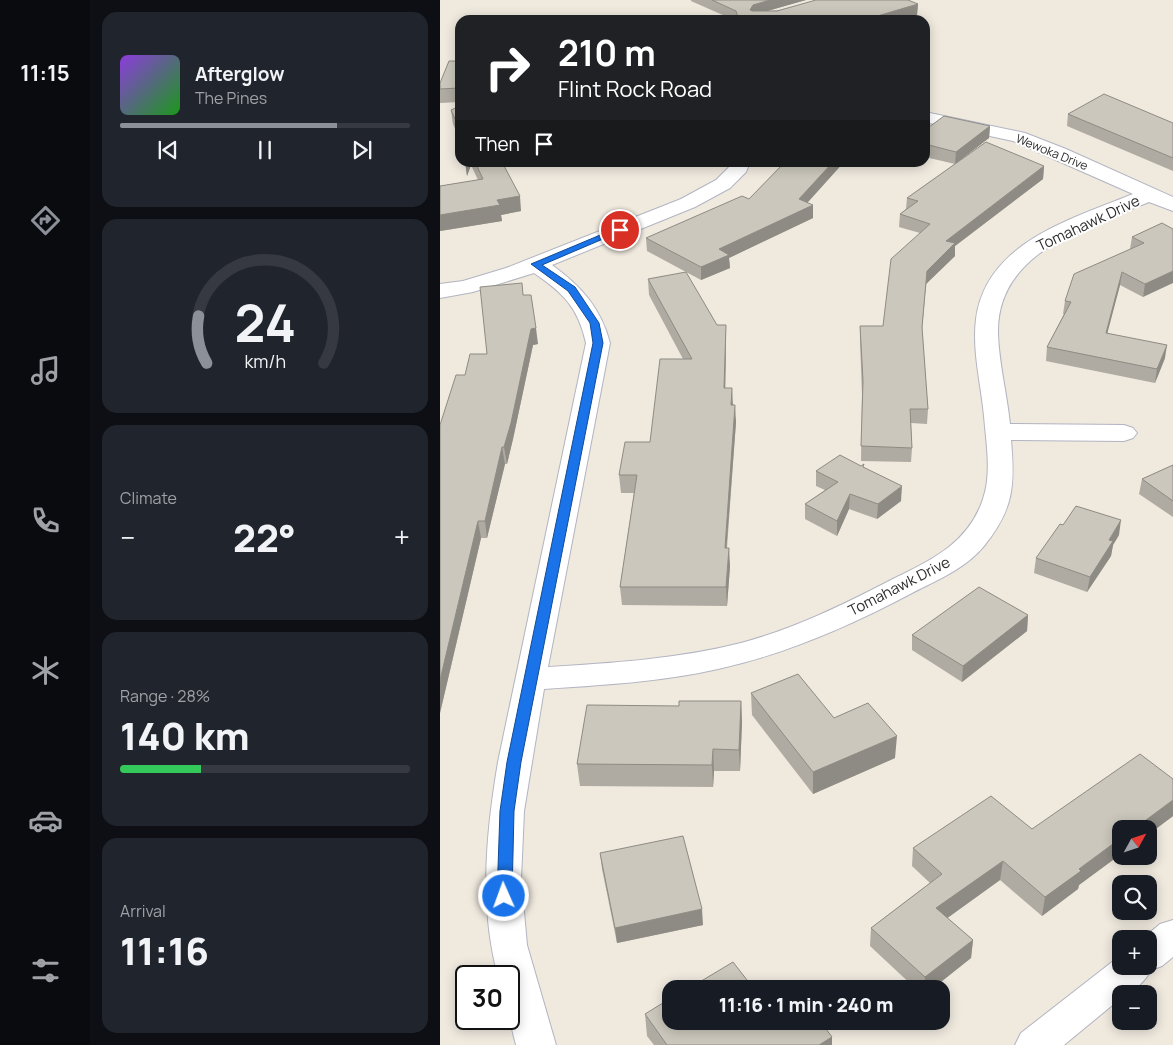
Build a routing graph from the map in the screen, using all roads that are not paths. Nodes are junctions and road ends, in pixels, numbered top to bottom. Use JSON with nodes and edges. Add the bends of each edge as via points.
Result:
{"nodes":[{"id":1,"x":930,"y":118,"type":"edge"},
{"id":2,"x":737,"y":167,"type":"edge"},
{"id":3,"x":1162,"y":200,"type":"edge"},
{"id":4,"x":535,"y":264,"type":"junction"},
{"id":5,"x":440,"y":291,"type":"edge"},
{"id":6,"x":997,"y":432,"type":"junction"},
{"id":7,"x":1124,"y":433,"type":"dead end"},
{"id":8,"x":532,"y":678,"type":"junction"},
{"id":9,"x":1173,"y":935,"type":"edge"},
{"id":10,"x":1157,"y":948,"type":"edge"},
{"id":11,"x":1123,"y":975,"type":"edge"},
{"id":12,"x":536,"y":1045,"type":"edge"},
{"id":13,"x":1035,"y":1045,"type":"edge"}],
"edges":[{"from":1,"to":3,"type":"street","name":"Wewoka Drive","via":[[1018,137]]},
{"from":2,"to":4,"type":"street","via":[[730,178],[710,192]]},
{"from":3,"to":6,"type":"street","name":"Tomahawk Drive","via":[[1066,230],[1035,246],[1019,258],[996,287],[988,305],[986,335]]},
{"from":4,"to":5,"type":"street","via":[[465,287]]},
{"from":4,"to":8,"type":"street","via":[[572,289],[594,323],[598,343]]},
{"from":6,"to":7,"type":"street"},
{"from":6,"to":8,"type":"street","name":"Tomahawk Drive","via":[[1001,480],[987,522],[968,548],[919,578],[838,618],[778,641],[718,658],[626,673]]},
{"from":8,"to":12,"type":"street","via":[[514,762],[503,879],[508,945]]},
{"from":9,"to":10,"type":"street"},
{"from":11,"to":13,"type":"street"}]}
